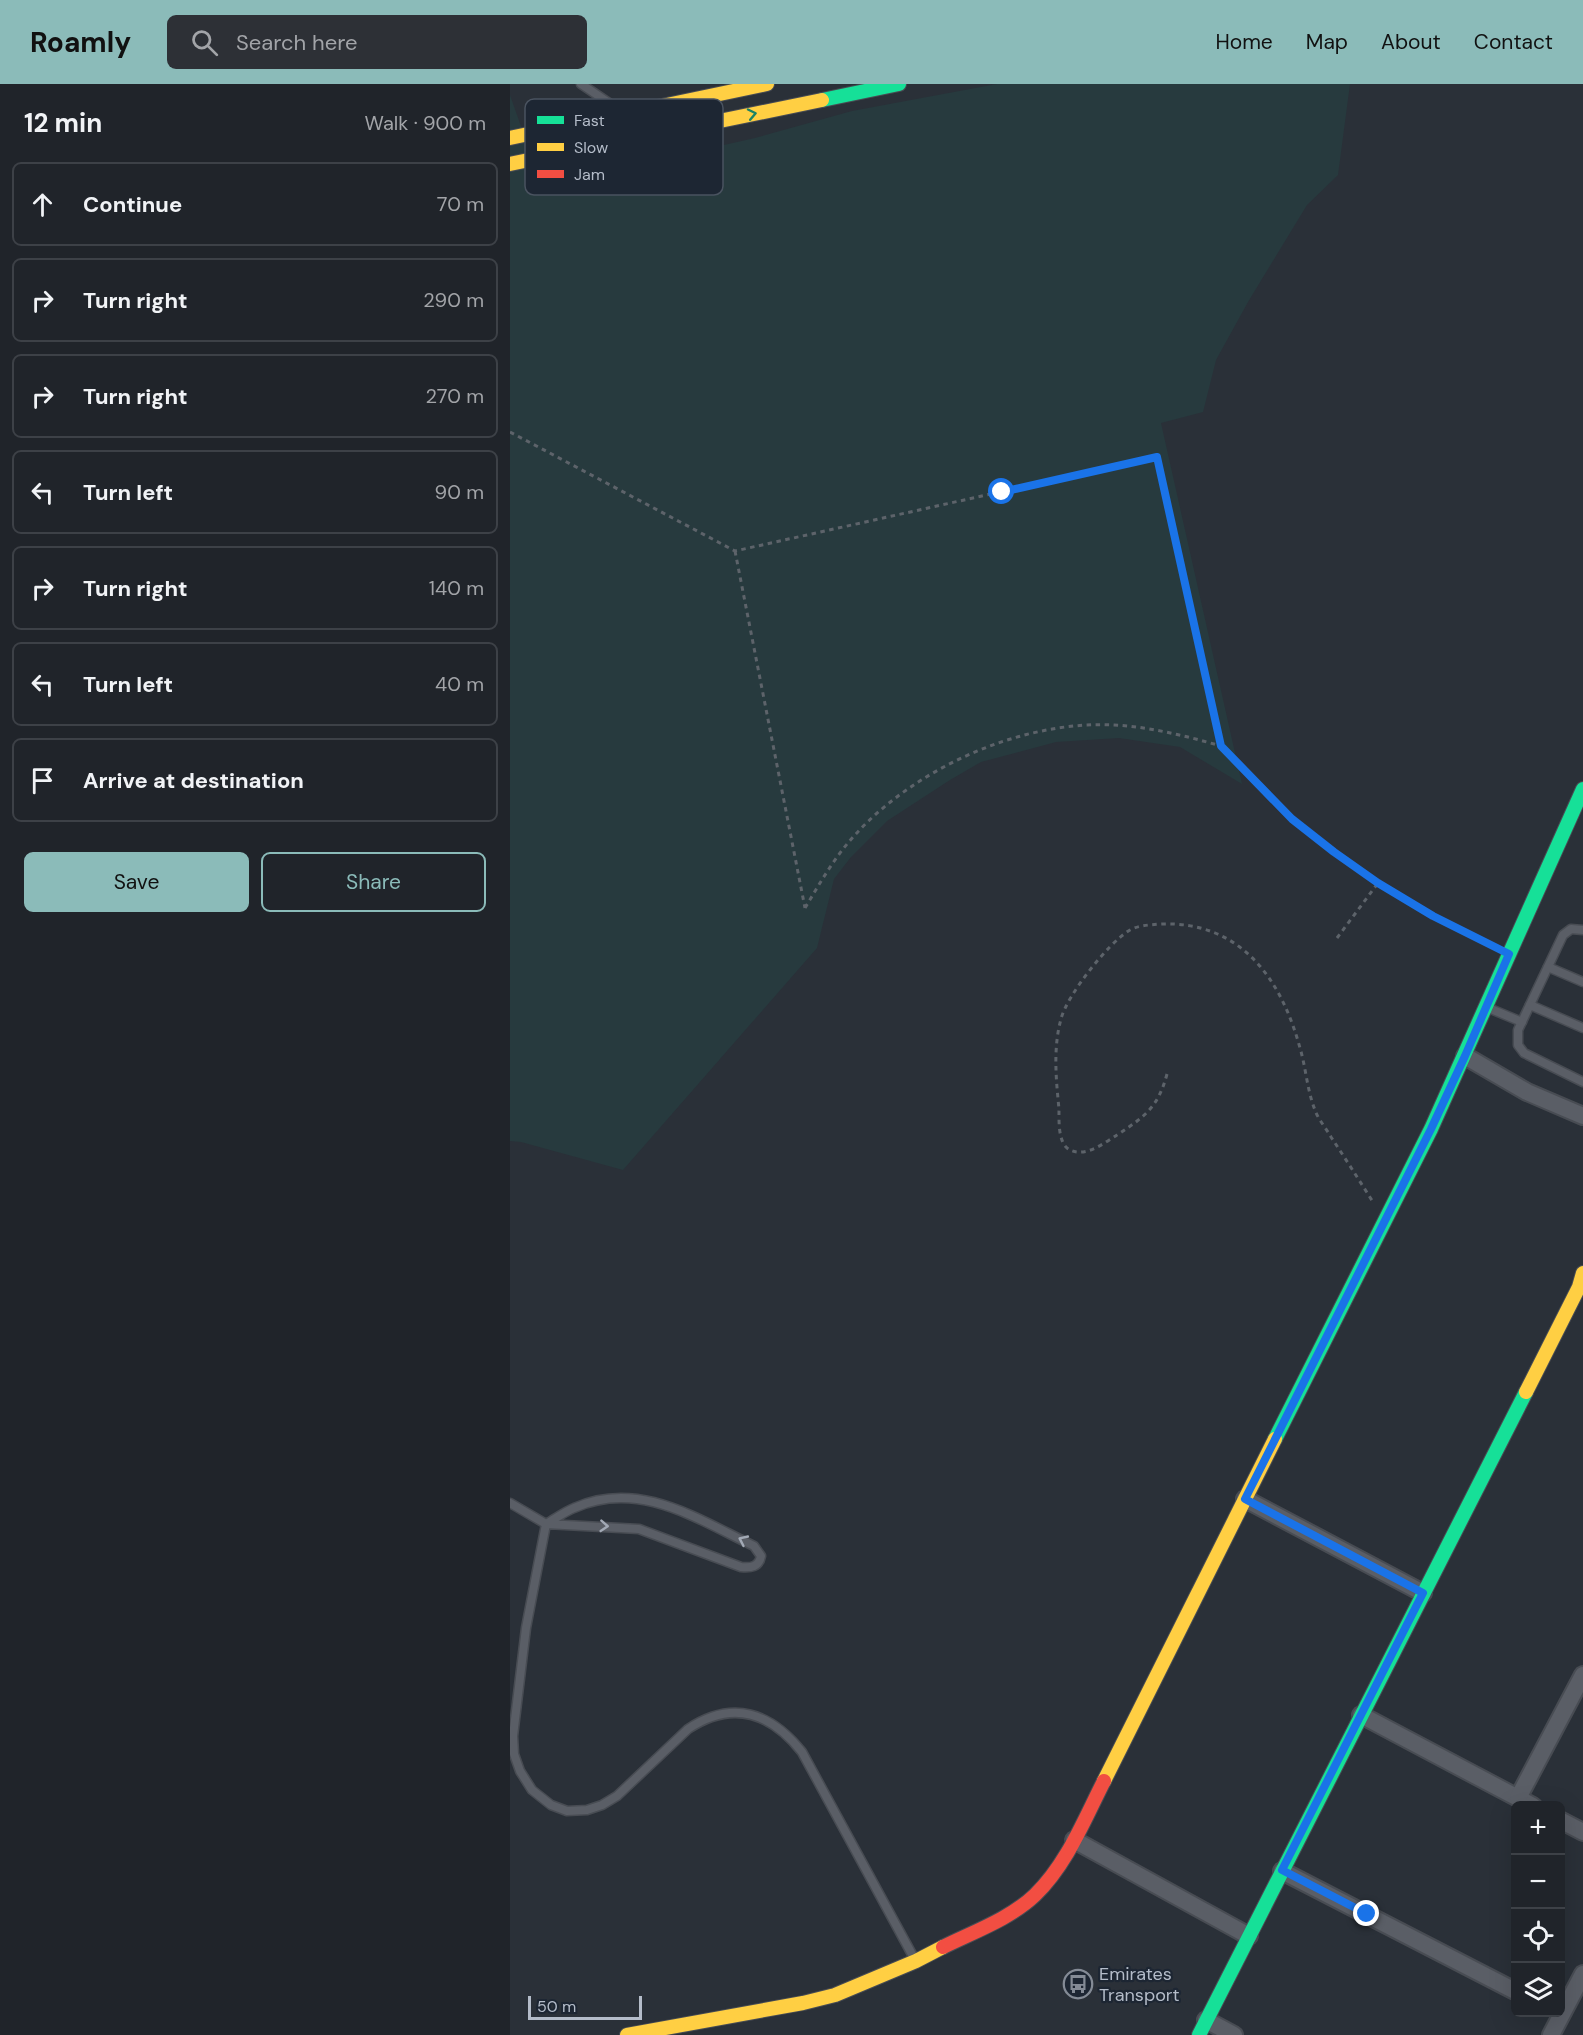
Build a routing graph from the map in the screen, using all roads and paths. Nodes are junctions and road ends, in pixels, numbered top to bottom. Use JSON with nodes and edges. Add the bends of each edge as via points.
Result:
{"nodes":[{"id":1,"x":581,"y":84,"type":"edge"},
{"id":2,"x":767,"y":84,"type":"edge"},
{"id":3,"x":899,"y":84,"type":"edge"},
{"id":4,"x":604,"y":99,"type":"edge"},
{"id":5,"x":696,"y":99,"type":"edge"},
{"id":6,"x":723,"y":120,"type":"edge"},
{"id":7,"x":525,"y":132,"type":"edge"},
{"id":8,"x":510,"y":133,"type":"edge"},
{"id":9,"x":525,"y":135,"type":"edge"},
{"id":10,"x":510,"y":138,"type":"edge"},
{"id":11,"x":525,"y":161,"type":"edge"},
{"id":12,"x":510,"y":164,"type":"edge"},
{"id":13,"x":510,"y":432,"type":"edge"},
{"id":14,"x":735,"y":551,"type":"junction"},
{"id":15,"x":1221,"y":746,"type":"junction"},
{"id":16,"x":1583,"y":789,"type":"edge"},
{"id":17,"x":1378,"y":883,"type":"junction"},
{"id":18,"x":1583,"y":930,"type":"edge"},
{"id":19,"x":1337,"y":938,"type":"dead end"},
{"id":20,"x":1509,"y":954,"type":"junction"},
{"id":21,"x":1548,"y":967,"type":"junction"},
{"id":22,"x":1583,"y":982,"type":"edge"},
{"id":23,"x":1530,"y":1005,"type":"junction"},
{"id":24,"x":1486,"y":1007,"type":"junction"},
{"id":25,"x":1522,"y":1022,"type":"junction"},
{"id":26,"x":1583,"y":1028,"type":"edge"},
{"id":27,"x":1465,"y":1056,"type":"junction"},
{"id":28,"x":1167,"y":1074,"type":"dead end"},
{"id":29,"x":1583,"y":1082,"type":"edge"},
{"id":30,"x":1583,"y":1116,"type":"edge"},
{"id":31,"x":1385,"y":1221,"type":"junction"},
{"id":32,"x":1582,"y":1283,"type":"edge"},
{"id":33,"x":1245,"y":1499,"type":"junction"},
{"id":34,"x":510,"y":1503,"type":"edge"},
{"id":35,"x":546,"y":1524,"type":"junction"},
{"id":36,"x":1423,"y":1593,"type":"junction"},
{"id":37,"x":1583,"y":1675,"type":"edge"},
{"id":38,"x":1361,"y":1715,"type":"junction"},
{"id":39,"x":1523,"y":1801,"type":"edge"},
{"id":40,"x":1525,"y":1801,"type":"edge"},
{"id":41,"x":1565,"y":1823,"type":"edge"},
{"id":42,"x":1583,"y":1832,"type":"edge"},
{"id":43,"x":1074,"y":1840,"type":"junction"},
{"id":44,"x":1282,"y":1870,"type":"junction"},
{"id":45,"x":1249,"y":1936,"type":"junction"},
{"id":46,"x":916,"y":1961,"type":"junction"},
{"id":47,"x":1583,"y":1974,"type":"edge"},
{"id":48,"x":1511,"y":1989,"type":"edge"},
{"id":49,"x":1565,"y":2004,"type":"edge"},
{"id":50,"x":1558,"y":2017,"type":"edge"},
{"id":51,"x":1203,"y":2028,"type":"edge"},
{"id":52,"x":627,"y":2035,"type":"edge"},
{"id":53,"x":1234,"y":2035,"type":"edge"},
{"id":54,"x":1551,"y":2035,"type":"edge"}],
"edges":[{"from":1,"to":4,"type":"lane"},
{"from":2,"to":5,"type":"main road"},
{"from":6,"to":3,"type":"main road","one_way":true},
{"from":7,"to":8,"type":"main road"},
{"from":9,"to":10,"type":"main road"},
{"from":12,"to":11,"type":"main road","one_way":true},
{"from":13,"to":14,"type":"path"},
{"from":14,"to":15,"type":"path","via":[[1157,457]]},
{"from":14,"to":15,"type":"path","via":[[805,908],[854,836],[887,806],[922,780],[992,745],[1036,732],[1112,725],[1180,735]]},
{"from":15,"to":17,"type":"path","via":[[1292,819]]},
{"from":16,"to":20,"type":"main road"},
{"from":17,"to":19,"type":"path"},
{"from":17,"to":20,"type":"path"},
{"from":18,"to":21,"type":"lane","via":[[1571,929],[1563,935]]},
{"from":20,"to":24,"type":"main road"},
{"from":21,"to":22,"type":"lane"},
{"from":21,"to":23,"type":"lane"},
{"from":23,"to":25,"type":"lane"},
{"from":23,"to":26,"type":"lane"},
{"from":24,"to":25,"type":"lane"},
{"from":24,"to":27,"type":"main road"},
{"from":25,"to":29,"type":"lane","via":[[1516,1040],[1524,1053]]},
{"from":27,"to":30,"type":"street","via":[[1527,1092]]},
{"from":27,"to":31,"type":"main road"},
{"from":28,"to":31,"type":"path","via":[[1160,1096],[1145,1116],[1089,1150],[1067,1148],[1062,1139],[1056,1083],[1061,1016],[1078,986],[1119,937],[1148,925],[1179,924],[1208,930],[1236,944],[1265,970],[1287,1006],[1315,1111]]},
{"from":31,"to":33,"type":"main road"},
{"from":32,"to":36,"type":"main road"},
{"from":33,"to":36,"type":"street"},
{"from":33,"to":43,"type":"main road"},
{"from":34,"to":35,"type":"lane"},
{"from":35,"to":35,"type":"lane","one_way":true,"via":[[639,1529],[741,1567],[751,1568],[760,1561],[754,1546],[668,1505],[639,1498],[610,1498],[575,1507]]},
{"from":35,"to":46,"type":"lane","via":[[526,1628],[513,1736],[514,1754],[532,1790],[551,1805],[567,1811],[587,1810],[617,1796],[698,1722],[740,1713],[771,1722],[802,1752]]},
{"from":36,"to":38,"type":"main road"},
{"from":37,"to":40,"type":"street"},
{"from":38,"to":39,"type":"street"},
{"from":38,"to":44,"type":"main road"},
{"from":41,"to":42,"type":"street"},
{"from":43,"to":45,"type":"street"},
{"from":43,"to":46,"type":"main road","via":[[1052,1876],[1034,1896],[1012,1912]]},
{"from":44,"to":45,"type":"main road"},
{"from":44,"to":48,"type":"street"},
{"from":45,"to":51,"type":"main road"},
{"from":46,"to":52,"type":"main road","via":[[835,1995]]},
{"from":47,"to":49,"type":"street"},
{"from":50,"to":54,"type":"street"},
{"from":51,"to":53,"type":"street"}]}
